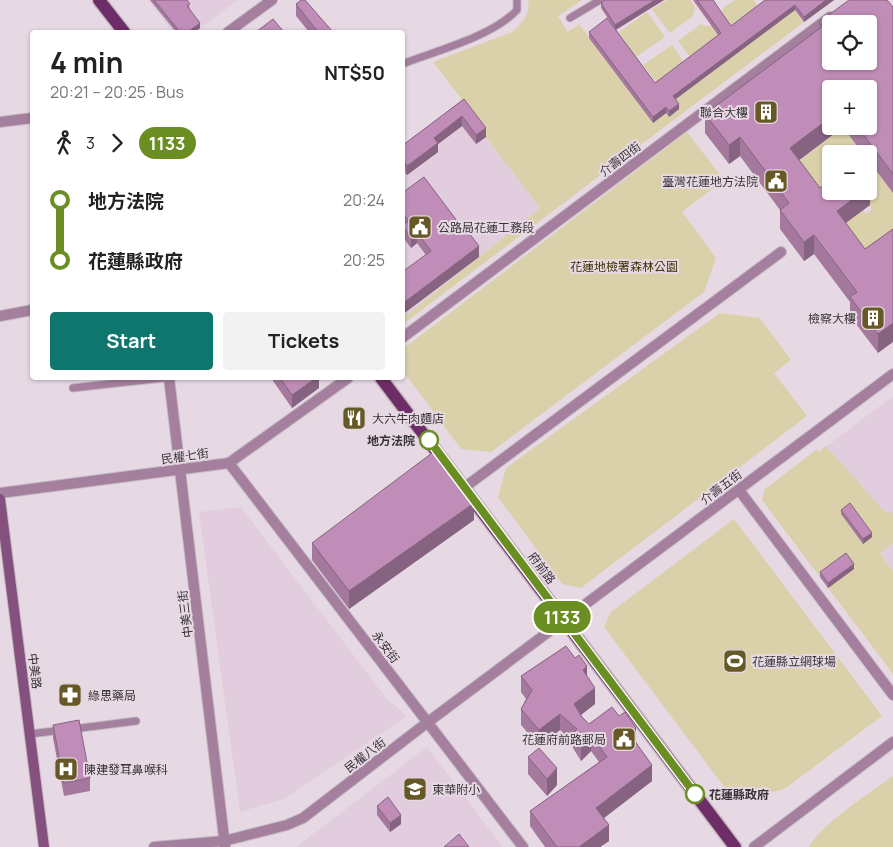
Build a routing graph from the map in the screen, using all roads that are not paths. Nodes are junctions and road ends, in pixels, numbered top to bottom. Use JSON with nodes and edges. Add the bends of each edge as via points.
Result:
{"nodes":[{"id":1,"x":100,"y":0,"type":"edge"},
{"id":2,"x":272,"y":0,"type":"edge"},
{"id":3,"x":517,"y":0,"type":"edge"},
{"id":4,"x":600,"y":0,"type":"edge"},
{"id":5,"x":837,"y":12,"type":"edge"},
{"id":6,"x":570,"y":18,"type":"dead end"},
{"id":7,"x":122,"y":30,"type":"edge"},
{"id":8,"x":231,"y":30,"type":"edge"},
{"id":9,"x":405,"y":63,"type":"edge"},
{"id":10,"x":30,"y":118,"type":"edge"},
{"id":11,"x":0,"y":122,"type":"edge"},
{"id":12,"x":782,"y":252,"type":"dead end"},
{"id":13,"x":30,"y":310,"type":"edge"},
{"id":14,"x":0,"y":316,"type":"edge"},
{"id":15,"x":405,"y":336,"type":"edge"},
{"id":16,"x":893,"y":374,"type":"edge"},
{"id":17,"x":145,"y":380,"type":"edge"},
{"id":18,"x":169,"y":380,"type":"edge"},
{"id":19,"x":345,"y":380,"type":"edge"},
{"id":20,"x":383,"y":380,"type":"edge"},
{"id":21,"x":74,"y":388,"type":"dead end"},
{"id":22,"x":229,"y":463,"type":"junction"},
{"id":23,"x":180,"y":470,"type":"junction"},
{"id":24,"x":465,"y":487,"type":"junction"},
{"id":25,"x":739,"y":490,"type":"junction"},
{"id":26,"x":0,"y":493,"type":"edge"},
{"id":27,"x":0,"y":499,"type":"edge"},
{"id":28,"x":565,"y":621,"type":"junction"},
{"id":29,"x":893,"y":695,"type":"edge"},
{"id":30,"x":136,"y":721,"type":"dead end"},
{"id":31,"x":428,"y":722,"type":"junction"},
{"id":32,"x":30,"y":734,"type":"junction"},
{"id":33,"x":893,"y":742,"type":"edge"},
{"id":34,"x":225,"y":844,"type":"edge"},
{"id":35,"x":44,"y":847,"type":"edge"},
{"id":36,"x":154,"y":847,"type":"edge"},
{"id":37,"x":523,"y":847,"type":"edge"},
{"id":38,"x":735,"y":847,"type":"edge"},
{"id":39,"x":754,"y":847,"type":"edge"}],
"edges":[{"from":1,"to":7,"type":"main road"},
{"from":2,"to":8,"type":"street"},
{"from":3,"to":9,"type":"lane","via":[[518,10],[498,26]]},
{"from":4,"to":6,"type":"lane"},
{"from":5,"to":15,"type":"street","name":"介壽四街"},
{"from":10,"to":11,"type":"street"},
{"from":12,"to":24,"type":"street"},
{"from":13,"to":14,"type":"street"},
{"from":16,"to":25,"type":"street","name":"介壽五街"},
{"from":17,"to":21,"type":"lane"},
{"from":18,"to":23,"type":"street","name":"中美三街"},
{"from":19,"to":22,"type":"street","name":"民權七街"},
{"from":20,"to":24,"type":"main road","name":"府前路"},
{"from":22,"to":23,"type":"street","name":"民權七街"},
{"from":22,"to":31,"type":"street","name":"永安街"},
{"from":23,"to":26,"type":"street","name":"民權七街"},
{"from":23,"to":34,"type":"street","name":"中美三街"},
{"from":24,"to":28,"type":"main road","name":"府前路"},
{"from":25,"to":28,"type":"street","name":"介壽五街"},
{"from":25,"to":29,"type":"street"},
{"from":27,"to":32,"type":"street","name":"中美路"},
{"from":28,"to":31,"type":"street","name":"民權八街"},
{"from":28,"to":38,"type":"main road","name":"府前路"},
{"from":30,"to":32,"type":"lane"},
{"from":31,"to":34,"type":"street","name":"民權八街","via":[[304,818]]},
{"from":31,"to":37,"type":"street","name":"永安街"},
{"from":32,"to":35,"type":"street","name":"中美路"},
{"from":33,"to":39,"type":"street"},
{"from":34,"to":36,"type":"street","name":"民權八街"}]}
